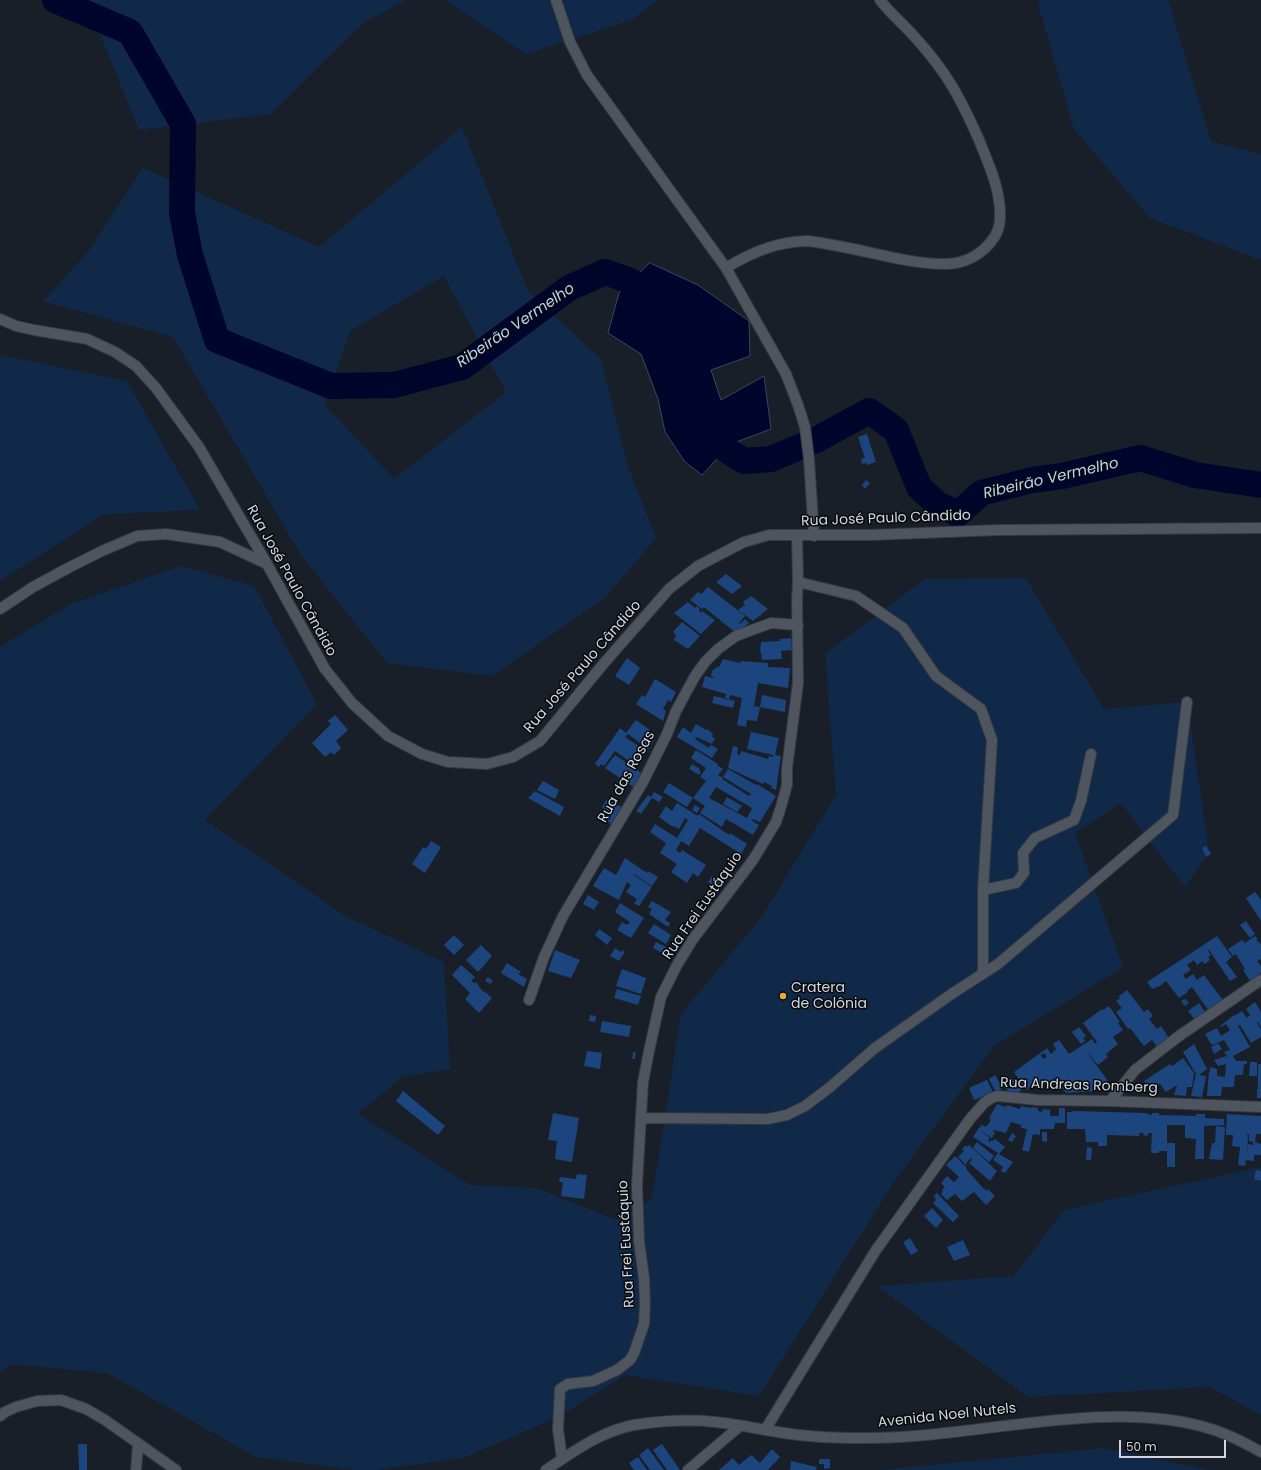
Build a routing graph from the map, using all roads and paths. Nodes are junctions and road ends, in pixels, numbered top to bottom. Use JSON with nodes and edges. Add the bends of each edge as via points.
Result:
{"nodes":[{"id":1,"x":556,"y":0,"type":"edge"},
{"id":2,"x":880,"y":0,"type":"edge"},
{"id":3,"x":726,"y":268,"type":"junction"},
{"id":4,"x":0,"y":319,"type":"edge"},
{"id":5,"x":1261,"y":528,"type":"edge"},
{"id":6,"x":797,"y":536,"type":"junction"},
{"id":7,"x":814,"y":536,"type":"junction"},
{"id":8,"x":267,"y":564,"type":"junction"},
{"id":9,"x":798,"y":582,"type":"junction"},
{"id":10,"x":0,"y":609,"type":"edge"},
{"id":11,"x":798,"y":625,"type":"junction"},
{"id":12,"x":1187,"y":702,"type":"dead end"},
{"id":13,"x":1091,"y":754,"type":"dead end"},
{"id":14,"x":983,"y":890,"type":"junction"},
{"id":15,"x":983,"y":974,"type":"junction"},
{"id":16,"x":1261,"y":980,"type":"edge"},
{"id":17,"x":529,"y":1000,"type":"dead end"},
{"id":18,"x":1110,"y":1101,"type":"junction"},
{"id":19,"x":1261,"y":1107,"type":"edge"},
{"id":20,"x":642,"y":1118,"type":"junction"},
{"id":21,"x":0,"y":1416,"type":"edge"},
{"id":22,"x":740,"y":1426,"type":"junction"},
{"id":23,"x":765,"y":1430,"type":"junction"},
{"id":24,"x":138,"y":1444,"type":"junction"},
{"id":25,"x":1261,"y":1452,"type":"edge"},
{"id":26,"x":562,"y":1459,"type":"junction"},
{"id":27,"x":136,"y":1470,"type":"edge"},
{"id":28,"x":176,"y":1470,"type":"edge"},
{"id":29,"x":546,"y":1470,"type":"edge"},
{"id":30,"x":688,"y":1470,"type":"edge"}],
"edges":[{"from":1,"to":3,"type":"street","via":[[570,42],[587,75]]},
{"from":2,"to":3,"type":"street","via":[[914,35],[964,106],[991,167],[998,192],[1000,219],[996,235],[984,250],[966,261],[946,264],[902,259],[808,241],[787,243],[760,251]]},
{"from":3,"to":7,"type":"street","via":[[786,374],[798,405],[805,428]]},
{"from":4,"to":8,"type":"street","name":"Rua José Paulo Cândido","via":[[16,326],[87,339],[115,352],[136,366],[156,388],[199,447]]},
{"from":5,"to":7,"type":"street","name":"Rua José Paulo Cândido","via":[[999,530]]},
{"from":6,"to":7,"type":"street","name":"Rua José Paulo Cândido"},
{"from":6,"to":8,"type":"street","name":"Rua José Paulo Cândido","via":[[769,535],[744,542],[698,566],[670,589],[540,741],[513,757],[487,764],[448,762],[422,754],[388,736],[352,703],[325,669]]},
{"from":6,"to":9,"type":"street","name":"Rua Frei Eustáquio"},
{"from":8,"to":10,"type":"street","via":[[220,542],[166,534],[136,536],[70,567]]},
{"from":9,"to":11,"type":"street","name":"Rua Frei Eustáquio"},
{"from":9,"to":14,"type":"street","via":[[856,596],[903,628],[936,676],[981,708],[992,740]]},
{"from":11,"to":17,"type":"street","name":"Rua das Rosas","via":[[771,623],[736,636],[705,662],[676,711],[643,782],[563,916],[544,957]]},
{"from":11,"to":20,"type":"street","name":"Rua Frei Eustáquio","via":[[798,683],[787,785],[780,810],[776,822],[753,860],[688,946],[661,997],[643,1082]]},
{"from":12,"to":15,"type":"street","via":[[1174,815]]},
{"from":13,"to":14,"type":"street","via":[[1081,801],[1074,820],[1034,838],[1023,853],[1024,873],[1016,883]]},
{"from":14,"to":15,"type":"street"},
{"from":15,"to":20,"type":"street","via":[[875,1048],[805,1106],[787,1115],[768,1119]]},
{"from":16,"to":18,"type":"street","via":[[1179,1036],[1135,1070]]},
{"from":18,"to":19,"type":"street","name":"Rua Andreas Romberg"},
{"from":18,"to":23,"type":"street","name":"Rua Andreas Romberg","via":[[1038,1100],[998,1096],[984,1103],[876,1250]]},
{"from":20,"to":26,"type":"street","name":"Rua Frei Eustáquio","via":[[637,1208],[644,1278],[644,1324],[630,1360],[617,1370],[593,1381],[568,1384],[560,1389],[558,1429]]},
{"from":21,"to":24,"type":"street","via":[[16,1407],[37,1401],[61,1400],[86,1409]]},
{"from":22,"to":23,"type":"street","name":"Avenida Noel Nutels"},
{"from":22,"to":26,"type":"street","name":"Avenida Noel Nutels","via":[[679,1420],[633,1426],[600,1436]]},
{"from":22,"to":30,"type":"street"},
{"from":23,"to":25,"type":"street","name":"Avenida Noel Nutels","via":[[810,1436],[904,1437],[1058,1419],[1137,1416],[1212,1429]]},
{"from":24,"to":27,"type":"street"},
{"from":24,"to":28,"type":"street"},
{"from":26,"to":29,"type":"street","name":"Avenida Noel Nutels"}]}
